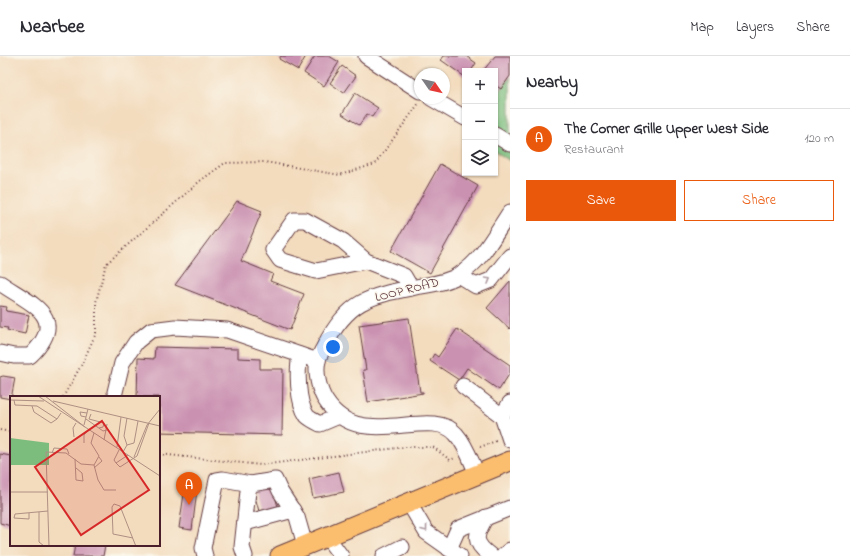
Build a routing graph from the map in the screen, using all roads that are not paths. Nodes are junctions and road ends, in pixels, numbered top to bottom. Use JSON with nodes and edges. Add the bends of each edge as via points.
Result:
{"nodes":[{"id":1,"x":366,"y":56,"type":"edge"},
{"id":2,"x":414,"y":87,"type":"edge"},
{"id":3,"x":441,"y":104,"type":"edge"},
{"id":4,"x":462,"y":116,"type":"edge"},
{"id":5,"x":498,"y":137,"type":"edge"},
{"id":6,"x":510,"y":144,"type":"edge"},
{"id":7,"x":510,"y":212,"type":"edge"},
{"id":8,"x":510,"y":256,"type":"edge"},
{"id":9,"x":366,"y":261,"type":"junction"},
{"id":10,"x":458,"y":275,"type":"junction"},
{"id":11,"x":0,"y":283,"type":"edge"},
{"id":12,"x":411,"y":288,"type":"junction"},
{"id":13,"x":0,"y":353,"type":"edge"},
{"id":14,"x":300,"y":355,"type":"junction"},
{"id":15,"x":318,"y":361,"type":"junction"},
{"id":16,"x":463,"y":386,"type":"dead end"},
{"id":17,"x":115,"y":392,"type":"dead end"},
{"id":18,"x":506,"y":409,"type":"edge"},
{"id":19,"x":339,"y":416,"type":"junction"},
{"id":20,"x":506,"y":439,"type":"edge"},
{"id":21,"x":510,"y":461,"type":"edge"},
{"id":22,"x":477,"y":474,"type":"junction"},
{"id":23,"x":251,"y":484,"type":"junction"},
{"id":24,"x":409,"y":503,"type":"junction"},
{"id":25,"x":510,"y":508,"type":"edge"},
{"id":26,"x":293,"y":510,"type":"junction"},
{"id":27,"x":486,"y":517,"type":"junction"},
{"id":28,"x":245,"y":523,"type":"junction"},
{"id":29,"x":327,"y":536,"type":"junction"},
{"id":30,"x":305,"y":546,"type":"junction"},
{"id":31,"x":402,"y":547,"type":"dead end"},
{"id":32,"x":510,"y":550,"type":"edge"},
{"id":33,"x":454,"y":552,"type":"edge"},
{"id":34,"x":283,"y":555,"type":"edge"},
{"id":35,"x":205,"y":556,"type":"edge"},
{"id":36,"x":245,"y":556,"type":"edge"},
{"id":37,"x":341,"y":556,"type":"edge"},
{"id":38,"x":384,"y":556,"type":"edge"},
{"id":39,"x":491,"y":556,"type":"edge"},
{"id":40,"x":503,"y":556,"type":"edge"}],
"edges":[{"from":1,"to":2,"type":"street"},
{"from":3,"to":4,"type":"street"},
{"from":5,"to":6,"type":"street"},
{"from":7,"to":10,"type":"street","name":"LOOP ROAD","via":[[476,262]]},
{"from":10,"to":8,"type":"street","one_way":true,"via":[[476,286],[491,280]]},
{"from":9,"to":9,"type":"street","via":[[343,241],[305,220],[294,220],[273,250],[280,260],[316,272]]},
{"from":9,"to":12,"type":"street","via":[[404,276]]},
{"from":10,"to":12,"type":"street","name":"LOOP ROAD","via":[[437,283]]},
{"from":11,"to":13,"type":"street","via":[[40,310],[48,320],[48,332],[30,356]]},
{"from":12,"to":15,"type":"street","name":"LOOP ROAD","via":[[362,301],[345,314],[333,329]]},
{"from":14,"to":15,"type":"street"},
{"from":14,"to":17,"type":"street","via":[[227,330],[175,327],[151,330],[136,342],[122,363]]},
{"from":14,"to":19,"type":"street","via":[[297,368],[302,403],[307,416],[320,424]]},
{"from":15,"to":19,"type":"street","via":[[321,394]]},
{"from":16,"to":18,"type":"street"},
{"from":18,"to":20,"type":"street"},
{"from":19,"to":22,"type":"street","via":[[346,421],[366,426],[441,425],[456,433]]},
{"from":21,"to":22,"type":"main road"},
{"from":22,"to":24,"type":"main road"},
{"from":23,"to":26,"type":"street","via":[[274,480]]},
{"from":23,"to":28,"type":"street"},
{"from":23,"to":35,"type":"street","via":[[217,480],[203,548]]},
{"from":24,"to":29,"type":"main road"},
{"from":24,"to":33,"type":"street","one_way":true,"via":[[426,532]]},
{"from":25,"to":27,"type":"street"},
{"from":26,"to":28,"type":"street"},
{"from":26,"to":30,"type":"street"},
{"from":27,"to":33,"type":"street","via":[[458,528]]},
{"from":27,"to":39,"type":"street","via":[[478,532],[477,541],[479,547]]},
{"from":28,"to":36,"type":"street","via":[[242,547]]},
{"from":29,"to":30,"type":"main road"},
{"from":29,"to":37,"type":"street"},
{"from":30,"to":34,"type":"main road"},
{"from":31,"to":38,"type":"street"},
{"from":32,"to":40,"type":"street"}]}
